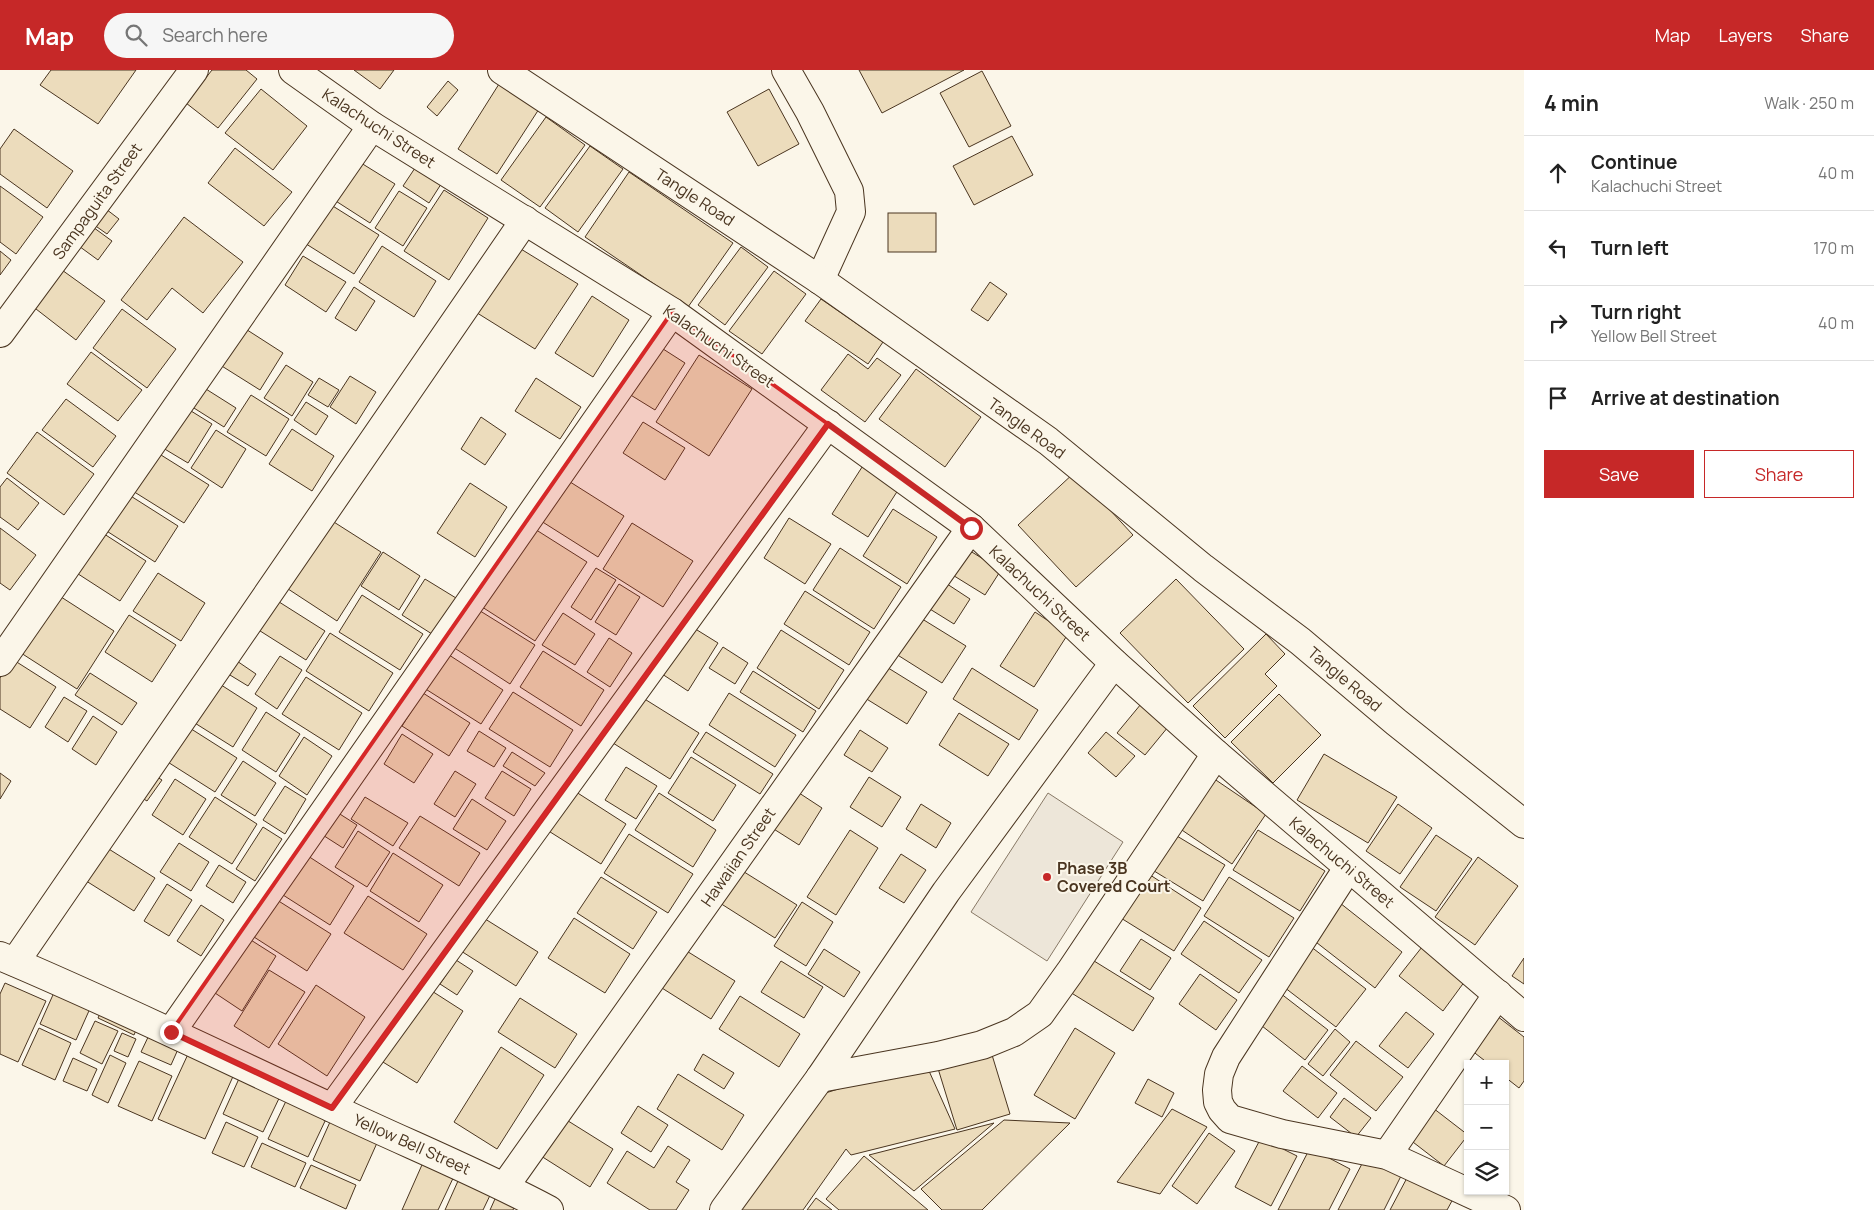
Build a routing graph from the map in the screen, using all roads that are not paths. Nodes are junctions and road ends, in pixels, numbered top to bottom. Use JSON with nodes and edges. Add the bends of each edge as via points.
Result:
{"nodes":[{"id":1,"x":194,"y":70,"type":"edge"},
{"id":2,"x":292,"y":70,"type":"edge"},
{"id":3,"x":502,"y":70,"type":"edge"},
{"id":4,"x":786,"y":70,"type":"edge"},
{"id":5,"x":372,"y":126,"type":"junction"},
{"id":6,"x":525,"y":220,"type":"junction"},
{"id":7,"x":820,"y":280,"type":"junction"},
{"id":8,"x":672,"y":312,"type":"junction"},
{"id":9,"x":0,"y":332,"type":"edge"},
{"id":10,"x":828,"y":424,"type":"junction"},
{"id":11,"x":971,"y":528,"type":"junction"},
{"id":12,"x":0,"y":662,"type":"edge"},
{"id":13,"x":1114,"y":664,"type":"junction"},
{"id":14,"x":1216,"y":754,"type":"junction"},
{"id":15,"x":1524,"y":824,"type":"edge"},
{"id":16,"x":1348,"y":868,"type":"junction"},
{"id":17,"x":7,"y":959,"type":"edge"},
{"id":18,"x":1498,"y":994,"type":"junction"},
{"id":19,"x":1524,"y":1017,"type":"edge"},
{"id":20,"x":171,"y":1032,"type":"junction"},
{"id":21,"x":820,"y":1078,"type":"junction"},
{"id":22,"x":332,"y":1108,"type":"junction"},
{"id":23,"x":1387,"y":1155,"type":"junction"},
{"id":24,"x":505,"y":1186,"type":"junction"},
{"id":25,"x":549,"y":1210,"type":"edge"},
{"id":26,"x":724,"y":1210,"type":"edge"},
{"id":27,"x":1506,"y":1210,"type":"edge"}],
"edges":[{"from":1,"to":9,"type":"street","name":"Sampaguita Street"},
{"from":2,"to":5,"type":"street","name":"Kalachuchi Street"},
{"from":3,"to":7,"type":"street","name":"Tangle Road"},
{"from":4,"to":7,"type":"street","via":[[851,200],[851,212]]},
{"from":5,"to":6,"type":"street","name":"Kalachuchi Street"},
{"from":5,"to":12,"type":"street"},
{"from":6,"to":8,"type":"street","name":"Kalachuchi Street"},
{"from":6,"to":17,"type":"street"},
{"from":7,"to":15,"type":"street","name":"Tangle Road","via":[[1048,441]]},
{"from":8,"to":10,"type":"street","name":"Kalachuchi Street"},
{"from":8,"to":20,"type":"street"},
{"from":10,"to":11,"type":"street","name":"Kalachuchi Street"},
{"from":10,"to":22,"type":"street"},
{"from":11,"to":13,"type":"street","name":"Kalachuchi Street"},
{"from":11,"to":24,"type":"street","name":"Hawaiian Street"},
{"from":13,"to":14,"type":"street","name":"Kalachuchi Street"},
{"from":13,"to":21,"type":"street","via":[[946,892]]},
{"from":14,"to":16,"type":"street","name":"Kalachuchi Street"},
{"from":14,"to":21,"type":"street","via":[[1040,1014],[1014,1032],[982,1045]]},
{"from":16,"to":18,"type":"street","name":"Kalachuchi Street"},
{"from":16,"to":23,"type":"street","via":[[1226,1057],[1218,1082],[1218,1102],[1230,1119],[1282,1134]]},
{"from":17,"to":20,"type":"street","name":"Yellow Bell Street"},
{"from":18,"to":19,"type":"street","name":"Kalachuchi Street"},
{"from":18,"to":23,"type":"street"},
{"from":20,"to":22,"type":"street","name":"Yellow Bell Street"},
{"from":21,"to":26,"type":"street"},
{"from":22,"to":24,"type":"street","name":"Yellow Bell Street"},
{"from":23,"to":27,"type":"street"},
{"from":24,"to":25,"type":"street","name":"Yellow Bell Street"}]}
